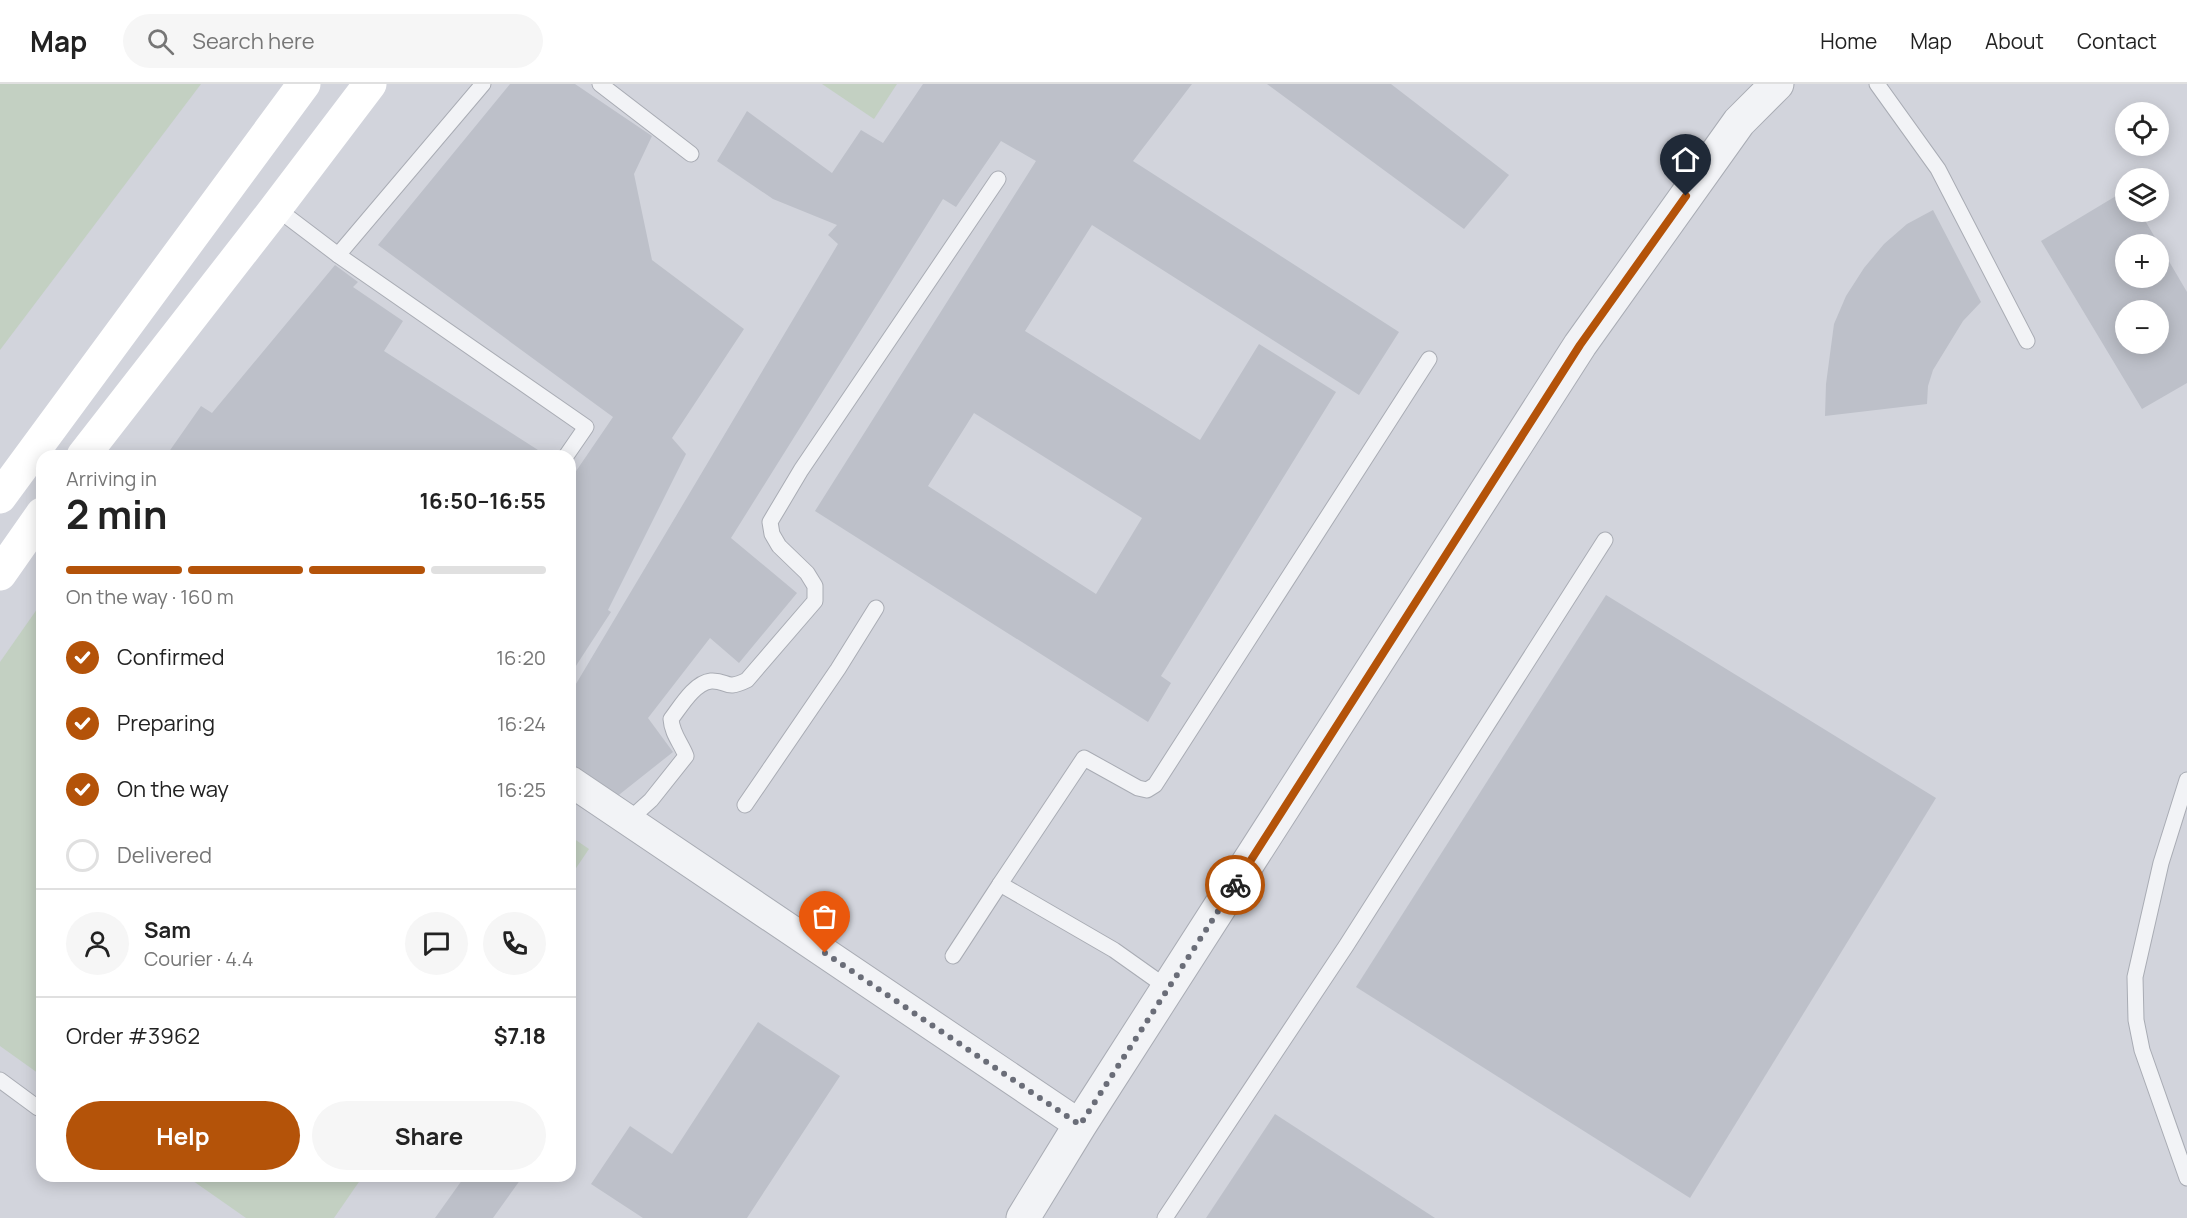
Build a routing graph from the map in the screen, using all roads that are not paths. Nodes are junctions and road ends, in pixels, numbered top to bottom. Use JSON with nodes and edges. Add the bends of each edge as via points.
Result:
{"nodes":[{"id":1,"x":304,"y":84,"type":"edge"},
{"id":2,"x":370,"y":84,"type":"edge"},
{"id":3,"x":483,"y":84,"type":"edge"},
{"id":4,"x":600,"y":84,"type":"edge"},
{"id":5,"x":1777,"y":84,"type":"edge"},
{"id":6,"x":1877,"y":84,"type":"edge"},
{"id":7,"x":691,"y":154,"type":"dead end"},
{"id":8,"x":998,"y":178,"type":"dead end"},
{"id":9,"x":276,"y":208,"type":"junction"},
{"id":10,"x":338,"y":255,"type":"junction"},
{"id":11,"x":173,"y":263,"type":"junction"},
{"id":12,"x":209,"y":294,"type":"junction"},
{"id":13,"x":2027,"y":341,"type":"dead end"},
{"id":14,"x":1429,"y":359,"type":"dead end"},
{"id":15,"x":89,"y":450,"type":"edge"},
{"id":16,"x":570,"y":450,"type":"edge"},
{"id":17,"x":0,"y":497,"type":"edge"},
{"id":18,"x":36,"y":523,"type":"edge"},
{"id":19,"x":1605,"y":540,"type":"dead end"},
{"id":20,"x":0,"y":574,"type":"edge"},
{"id":21,"x":876,"y":608,"type":"dead end"},
{"id":22,"x":2187,"y":780,"type":"edge"},
{"id":23,"x":576,"y":785,"type":"edge"},
{"id":24,"x":745,"y":805,"type":"dead end"},
{"id":25,"x":629,"y":820,"type":"junction"},
{"id":26,"x":1000,"y":884,"type":"junction"},
{"id":27,"x":953,"y":956,"type":"dead end"},
{"id":28,"x":1168,"y":989,"type":"junction"},
{"id":29,"x":0,"y":1080,"type":"edge"},
{"id":30,"x":36,"y":1107,"type":"edge"},
{"id":31,"x":1080,"y":1125,"type":"junction"},
{"id":32,"x":2187,"y":1178,"type":"edge"},
{"id":33,"x":1023,"y":1218,"type":"edge"},
{"id":34,"x":1165,"y":1218,"type":"edge"}],
"edges":[{"from":1,"to":11,"type":"main road"},
{"from":2,"to":9,"type":"main road"},
{"from":3,"to":10,"type":"lane"},
{"from":4,"to":7,"type":"lane"},
{"from":5,"to":28,"type":"street","via":[[1739,122],[1580,345]]},
{"from":6,"to":13,"type":"lane","via":[[1938,169]]},
{"from":8,"to":25,"type":"lane","via":[[770,522],[779,546],[815,585],[815,601],[747,680],[735,686],[713,681],[698,685],[671,719],[671,731],[686,756],[651,800]]},
{"from":9,"to":10,"type":"lane"},
{"from":9,"to":12,"type":"main road"},
{"from":10,"to":16,"type":"lane","via":[[586,427]]},
{"from":11,"to":12,"type":"main road"},
{"from":11,"to":17,"type":"main road"},
{"from":12,"to":15,"type":"main road"},
{"from":14,"to":26,"type":"lane","via":[[1155,785],[1147,790],[1138,788],[1084,758]]},
{"from":18,"to":20,"type":"main road"},
{"from":19,"to":34,"type":"lane","via":[[1346,946]]},
{"from":21,"to":24,"type":"lane"},
{"from":22,"to":32,"type":"lane","via":[[2161,863],[2134,977],[2142,1050]]},
{"from":23,"to":25,"type":"street"},
{"from":25,"to":31,"type":"street"},
{"from":26,"to":27,"type":"lane"},
{"from":26,"to":28,"type":"lane","via":[[1114,950]]},
{"from":28,"to":31,"type":"street"},
{"from":29,"to":30,"type":"lane"},
{"from":31,"to":33,"type":"street"}]}
